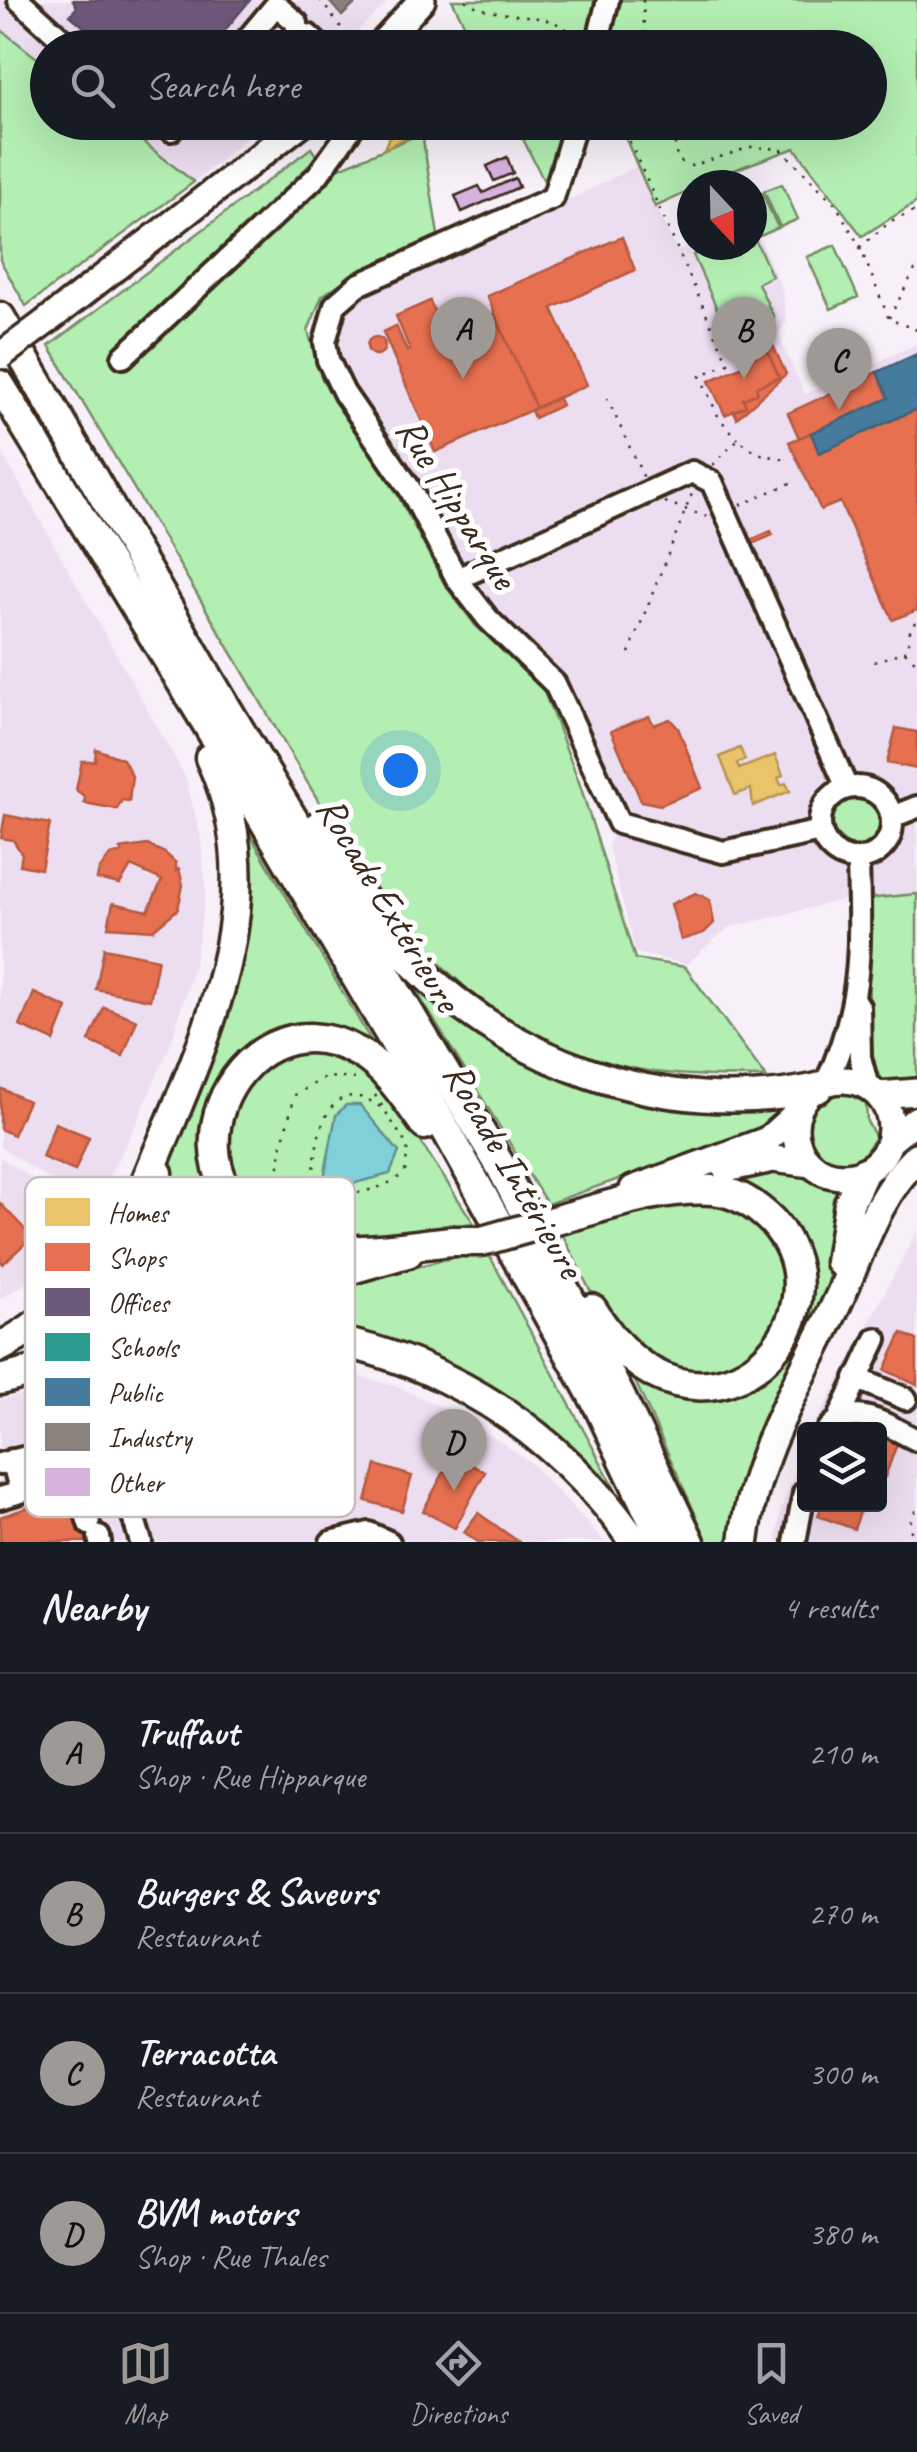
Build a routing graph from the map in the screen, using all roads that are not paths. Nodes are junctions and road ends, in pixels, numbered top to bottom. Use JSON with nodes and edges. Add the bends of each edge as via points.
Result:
{"nodes":[{"id":1,"x":19,"y":0,"type":"edge"},
{"id":2,"x":422,"y":0,"type":"edge"},
{"id":3,"x":608,"y":0,"type":"edge"},
{"id":4,"x":274,"y":2,"type":"edge"},
{"id":5,"x":52,"y":30,"type":"edge"},
{"id":6,"x":253,"y":30,"type":"edge"},
{"id":7,"x":297,"y":30,"type":"edge"},
{"id":8,"x":394,"y":30,"type":"edge"},
{"id":9,"x":600,"y":30,"type":"edge"},
{"id":10,"x":279,"y":140,"type":"edge"},
{"id":11,"x":343,"y":140,"type":"edge"},
{"id":12,"x":571,"y":140,"type":"edge"},
{"id":13,"x":0,"y":316,"type":"edge"},
{"id":14,"x":0,"y":356,"type":"edge"},
{"id":15,"x":122,"y":357,"type":"dead end"},
{"id":16,"x":0,"y":385,"type":"edge"},
{"id":17,"x":457,"y":578,"type":"junction"},
{"id":18,"x":215,"y":689,"type":"junction"},
{"id":19,"x":206,"y":722,"type":"junction"},
{"id":20,"x":847,"y":788,"type":"junction"},
{"id":21,"x":906,"y":816,"type":"edge"},
{"id":22,"x":821,"y":831,"type":"junction"},
{"id":23,"x":866,"y":863,"type":"junction"},
{"id":24,"x":224,"y":983,"type":"junction"},
{"id":25,"x":858,"y":994,"type":"junction"},
{"id":26,"x":822,"y":1086,"type":"junction"},
{"id":27,"x":873,"y":1091,"type":"junction"},
{"id":28,"x":917,"y":1092,"type":"edge"},
{"id":29,"x":798,"y":1112,"type":"junction"},
{"id":30,"x":917,"y":1119,"type":"edge"},
{"id":31,"x":890,"y":1141,"type":"junction"},
{"id":32,"x":917,"y":1157,"type":"edge"},
{"id":33,"x":811,"y":1164,"type":"junction"},
{"id":34,"x":500,"y":1165,"type":"junction"},
{"id":35,"x":863,"y":1172,"type":"junction"},
{"id":36,"x":148,"y":1177,"type":"edge"},
{"id":37,"x":158,"y":1177,"type":"edge"},
{"id":38,"x":220,"y":1177,"type":"edge"},
{"id":39,"x":652,"y":1183,"type":"junction"},
{"id":40,"x":576,"y":1210,"type":"junction"},
{"id":41,"x":453,"y":1241,"type":"junction"},
{"id":42,"x":355,"y":1249,"type":"edge"},
{"id":43,"x":355,"y":1269,"type":"edge"},
{"id":44,"x":550,"y":1314,"type":"junction"},
{"id":45,"x":827,"y":1322,"type":"junction"},
{"id":46,"x":25,"y":1327,"type":"edge"},
{"id":47,"x":876,"y":1338,"type":"dead end"},
{"id":48,"x":0,"y":1346,"type":"edge"},
{"id":49,"x":355,"y":1346,"type":"edge"},
{"id":50,"x":25,"y":1364,"type":"edge"},
{"id":51,"x":0,"y":1371,"type":"edge"},
{"id":52,"x":25,"y":1373,"type":"edge"},
{"id":53,"x":856,"y":1378,"type":"junction"},
{"id":54,"x":0,"y":1380,"type":"edge"},
{"id":55,"x":906,"y":1399,"type":"dead end"},
{"id":56,"x":835,"y":1422,"type":"edge"},
{"id":57,"x":840,"y":1422,"type":"edge"},
{"id":58,"x":876,"y":1422,"type":"edge"},
{"id":59,"x":887,"y":1427,"type":"edge"},
{"id":60,"x":917,"y":1440,"type":"edge"},
{"id":61,"x":6,"y":1462,"type":"edge"},
{"id":62,"x":0,"y":1498,"type":"edge"},
{"id":63,"x":800,"y":1512,"type":"edge"},
{"id":64,"x":133,"y":1517,"type":"edge"},
{"id":65,"x":141,"y":1542,"type":"edge"},
{"id":66,"x":331,"y":1542,"type":"edge"},
{"id":67,"x":389,"y":1542,"type":"edge"},
{"id":68,"x":634,"y":1542,"type":"edge"},
{"id":69,"x":662,"y":1542,"type":"edge"},
{"id":70,"x":690,"y":1542,"type":"edge"},
{"id":71,"x":744,"y":1542,"type":"edge"},
{"id":72,"x":794,"y":1542,"type":"edge"}],
"edges":[{"from":1,"to":5,"type":"street"},
{"from":2,"to":8,"type":"main road"},
{"from":3,"to":9,"type":"street"},
{"from":4,"to":6,"type":"street"},
{"from":4,"to":7,"type":"street","via":[[297,22]]},
{"from":10,"to":14,"type":"main road","bridge":true},
{"from":11,"to":15,"type":"street","via":[[317,176]]},
{"from":12,"to":17,"type":"street","name":"Rue Hipparque","via":[[553,198],[358,285],[327,323],[324,342],[332,369],[410,489]]},
{"from":13,"to":18,"type":"highway","name":"Rocade Extérieure"},
{"from":16,"to":19,"type":"highway","name":"Rocade Intérieure"},
{"from":17,"to":20,"type":"street","via":[[692,472],[712,482]]},
{"from":17,"to":22,"type":"street","name":"Rue Hipparque","via":[[488,619],[548,674],[619,824],[723,852]]},
{"from":18,"to":26,"type":"highway","via":[[247,715],[395,944],[440,988],[524,1047],[595,1076],[666,1093],[731,1096]]},
{"from":18,"to":34,"type":"highway","name":"Rocade Extérieure"},
{"from":19,"to":24,"type":"highway","via":[[209,755],[237,833],[237,927]]},
{"from":19,"to":44,"type":"highway","name":"Rocade Intérieure"},
{"from":20,"to":21,"type":"street","via":[[870,790]]},
{"from":20,"to":22,"type":"street","via":[[828,800]]},
{"from":21,"to":23,"type":"street"},
{"from":22,"to":23,"type":"street","via":[[834,852]]},
{"from":23,"to":25,"type":"street"},
{"from":24,"to":36,"type":"highway"},
{"from":24,"to":37,"type":"highway"},
{"from":25,"to":26,"type":"street","via":[[841,1056]]},
{"from":25,"to":27,"type":"street","via":[[860,1056]]},
{"from":26,"to":27,"type":"main road","via":[[840,1080]]},
{"from":26,"to":29,"type":"main road"},
{"from":27,"to":28,"type":"main road"},
{"from":27,"to":31,"type":"main road","via":[[888,1108]]},
{"from":29,"to":33,"type":"main road","via":[[796,1140]]},
{"from":29,"to":39,"type":"main road","via":[[767,1140]]},
{"from":30,"to":31,"type":"main road"},
{"from":31,"to":35,"type":"main road"},
{"from":32,"to":45,"type":"highway","via":[[877,1210]]},
{"from":33,"to":35,"type":"main road","via":[[836,1176]]},
{"from":33,"to":39,"type":"main road","via":[[773,1159]]},
{"from":34,"to":40,"type":"highway","via":[[601,1324],[638,1366],[675,1385],[721,1384],[756,1367],[783,1337],[796,1298],[793,1258],[776,1226],[750,1203],[713,1190],[686,1191]]},
{"from":34,"to":70,"type":"highway","name":"Rocade Extérieure"},
{"from":35,"to":45,"type":"highway","via":[[849,1203]]},
{"from":38,"to":44,"type":"highway","via":[[212,1140],[220,1103],[248,1066],[276,1048],[337,1043],[377,1066],[405,1098]]},
{"from":39,"to":40,"type":"main road"},
{"from":40,"to":41,"type":"highway","bridge":true,"via":[[482,1241]]},
{"from":41,"to":42,"type":"highway"},
{"from":41,"to":43,"type":"main road"},
{"from":44,"to":69,"type":"highway","name":"Rocade Intérieure"},
{"from":45,"to":71,"type":"highway","via":[[766,1453]]},
{"from":46,"to":48,"type":"highway"},
{"from":47,"to":53,"type":"street"},
{"from":49,"to":68,"type":"highway","via":[[452,1380],[540,1438],[582,1474]]},
{"from":50,"to":51,"type":"main road"},
{"from":52,"to":54,"type":"highway"},
{"from":53,"to":55,"type":"street"},
{"from":53,"to":56,"type":"street"},
{"from":57,"to":58,"type":"street","via":[[855,1413]]},
{"from":59,"to":60,"type":"street"},
{"from":61,"to":62,"type":"street","via":[[21,1492]]},
{"from":63,"to":72,"type":"street"},
{"from":64,"to":65,"type":"street"},
{"from":66,"to":67,"type":"street","via":[[369,1534]]}]}
